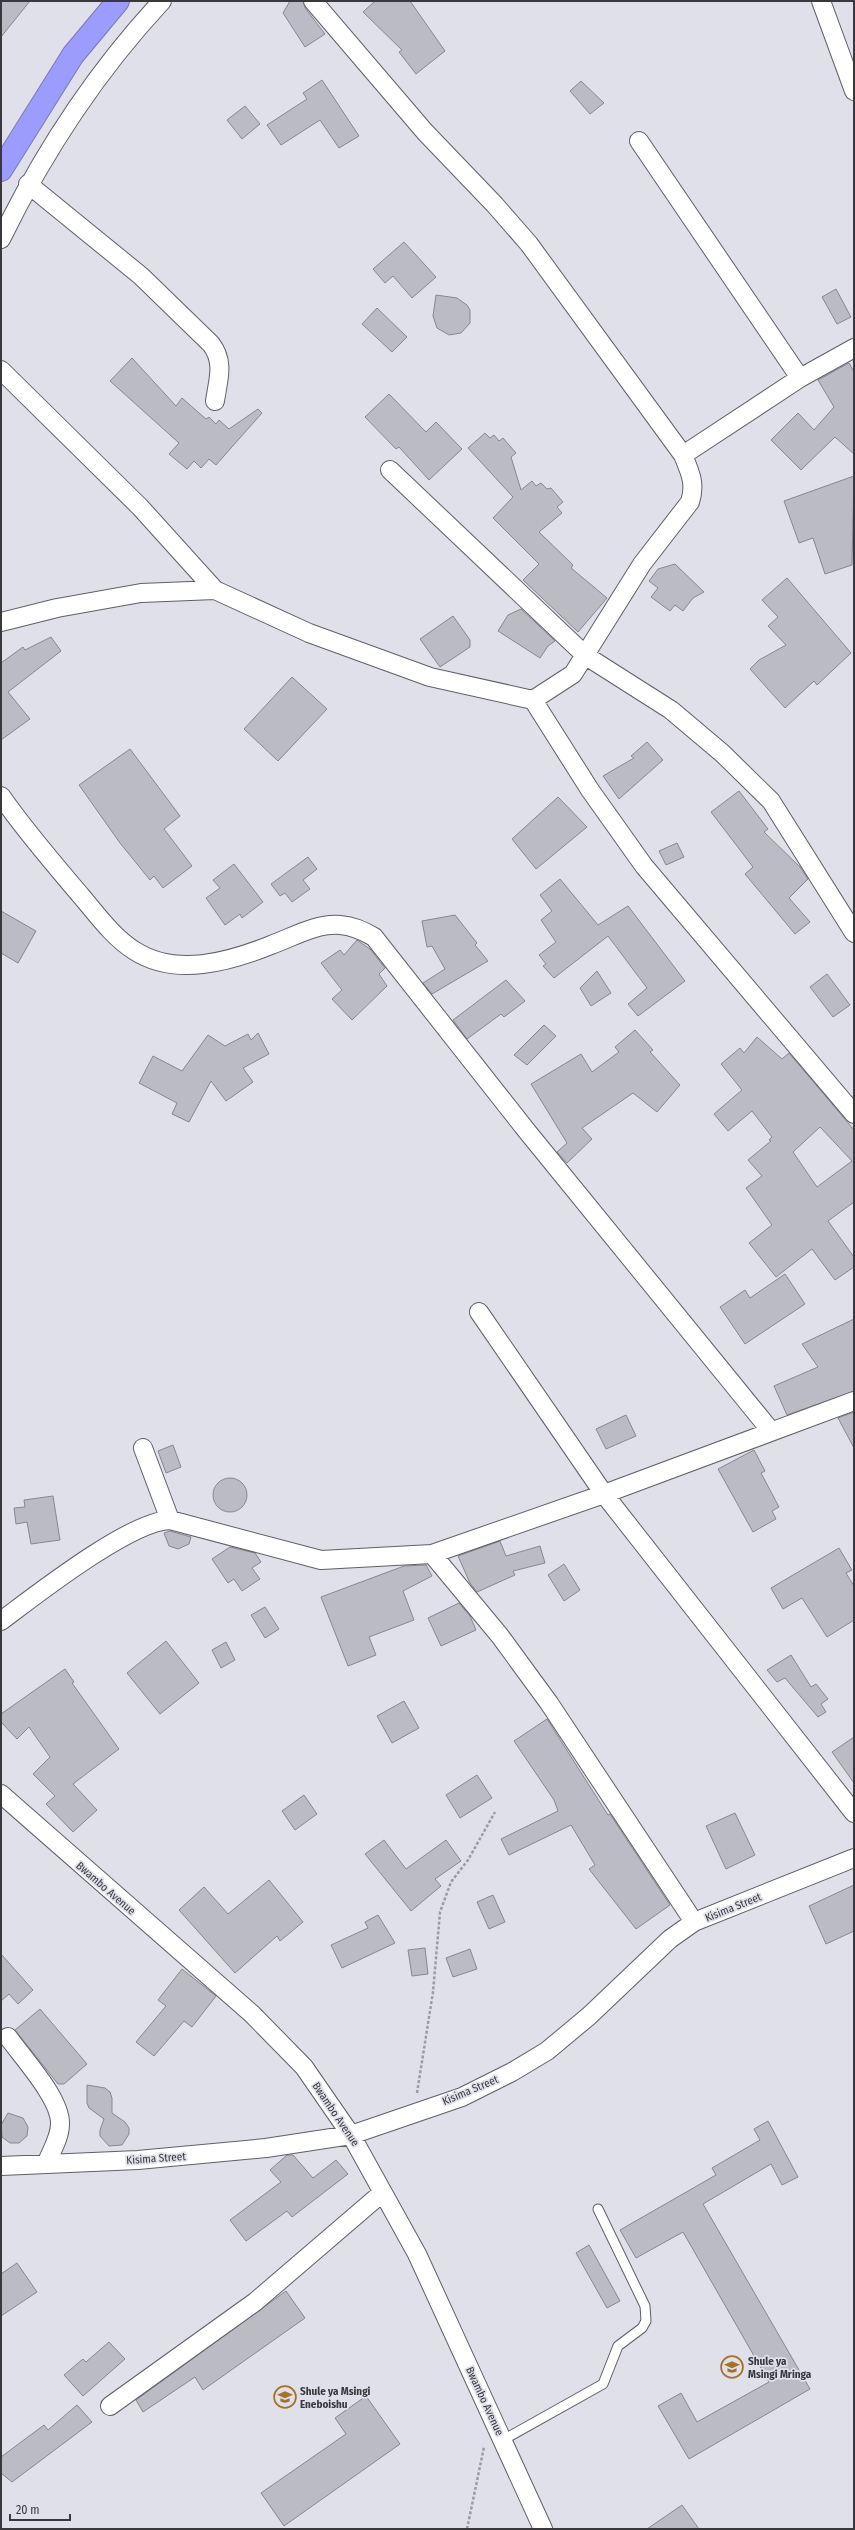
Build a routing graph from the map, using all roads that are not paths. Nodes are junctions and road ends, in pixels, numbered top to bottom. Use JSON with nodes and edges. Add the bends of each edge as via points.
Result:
{"nodes":[{"id":1,"x":118,"y":1,"type":"edge"},
{"id":2,"x":162,"y":1,"type":"edge"},
{"id":3,"x":313,"y":1,"type":"edge"},
{"id":4,"x":822,"y":1,"type":"edge"},
{"id":5,"x":854,"y":91,"type":"edge"},
{"id":6,"x":639,"y":141,"type":"dead end"},
{"id":7,"x":1,"y":170,"type":"edge"},
{"id":8,"x":28,"y":184,"type":"junction"},
{"id":9,"x":1,"y":239,"type":"edge"},
{"id":10,"x":854,"y":348,"type":"edge"},
{"id":11,"x":1,"y":370,"type":"edge"},
{"id":12,"x":800,"y":378,"type":"junction"},
{"id":13,"x":215,"y":401,"type":"dead end"},
{"id":14,"x":683,"y":455,"type":"junction"},
{"id":15,"x":390,"y":470,"type":"dead end"},
{"id":16,"x":215,"y":590,"type":"junction"},
{"id":17,"x":1,"y":622,"type":"edge"},
{"id":18,"x":586,"y":656,"type":"junction"},
{"id":19,"x":533,"y":700,"type":"junction"},
{"id":20,"x":1,"y":796,"type":"edge"},
{"id":21,"x":854,"y":933,"type":"edge"},
{"id":22,"x":854,"y":1114,"type":"edge"},
{"id":23,"x":479,"y":1312,"type":"dead end"},
{"id":24,"x":854,"y":1401,"type":"edge"},
{"id":25,"x":770,"y":1431,"type":"junction"},
{"id":26,"x":143,"y":1448,"type":"dead end"},
{"id":27,"x":604,"y":1494,"type":"junction"},
{"id":28,"x":170,"y":1520,"type":"junction"},
{"id":29,"x":432,"y":1554,"type":"junction"},
{"id":30,"x":1,"y":1621,"type":"edge"},
{"id":31,"x":1,"y":1794,"type":"edge"},
{"id":32,"x":854,"y":1813,"type":"edge"},
{"id":33,"x":854,"y":1858,"type":"edge"},
{"id":34,"x":694,"y":1922,"type":"junction"},
{"id":35,"x":8,"y":2037,"type":"dead end"},
{"id":36,"x":351,"y":2135,"type":"junction"},
{"id":37,"x":47,"y":2162,"type":"junction"},
{"id":38,"x":1,"y":2166,"type":"edge"},
{"id":39,"x":382,"y":2193,"type":"junction"},
{"id":40,"x":598,"y":2209,"type":"dead end"},
{"id":41,"x":110,"y":2406,"type":"dead end"},
{"id":42,"x":503,"y":2440,"type":"junction"},
{"id":43,"x":543,"y":2529,"type":"edge"}],
"edges":[{"from":1,"to":7,"type":"highway","via":[[73,55]]},
{"from":2,"to":8,"type":"street","via":[[135,29],[76,105]]},
{"from":3,"to":14,"type":"street","via":[[425,132],[495,204],[529,244]]},
{"from":4,"to":5,"type":"street"},
{"from":6,"to":12,"type":"street"},
{"from":8,"to":9,"type":"street"},
{"from":8,"to":13,"type":"street","via":[[141,276],[211,344],[218,353],[221,366]]},
{"from":10,"to":12,"type":"street"},
{"from":11,"to":16,"type":"street","via":[[140,506]]},
{"from":12,"to":14,"type":"street"},
{"from":14,"to":18,"type":"street","via":[[692,476],[694,490],[690,502],[638,570]]},
{"from":15,"to":18,"type":"street"},
{"from":16,"to":17,"type":"street","via":[[141,593],[57,608]]},
{"from":16,"to":19,"type":"street","via":[[309,633],[430,677]]},
{"from":18,"to":19,"type":"street","via":[[573,674]]},
{"from":18,"to":21,"type":"street","via":[[671,710],[722,753],[771,801]]},
{"from":19,"to":22,"type":"street","via":[[590,790],[644,866]]},
{"from":20,"to":25,"type":"street","via":[[22,827],[114,934],[135,952],[162,963],[183,966],[224,961],[271,946],[304,931],[338,924],[357,927],[374,937],[526,1130]]},
{"from":23,"to":27,"type":"street"},
{"from":24,"to":25,"type":"street"},
{"from":25,"to":27,"type":"street"},
{"from":26,"to":28,"type":"street"},
{"from":27,"to":29,"type":"street"},
{"from":27,"to":32,"type":"street"},
{"from":28,"to":29,"type":"street","via":[[321,1560]]},
{"from":28,"to":30,"type":"street","via":[[159,1520],[141,1527],[110,1545]]},
{"from":29,"to":34,"type":"street","via":[[500,1636],[549,1702]]},
{"from":31,"to":36,"type":"street","name":"Bwambo Avenue","via":[[252,2014],[304,2067]]},
{"from":33,"to":34,"type":"street","name":"Kisima Street"},
{"from":34,"to":36,"type":"street","name":"Kisima Street","via":[[670,1939],[589,2016],[547,2051],[462,2097]]},
{"from":35,"to":37,"type":"street","via":[[51,2097],[59,2114],[59,2134]]},
{"from":36,"to":37,"type":"street","name":"Kisima Street","via":[[266,2148],[138,2160]]},
{"from":36,"to":39,"type":"street","name":"Bwambo Avenue"},
{"from":37,"to":38,"type":"street","name":"Kisima Street"},
{"from":39,"to":41,"type":"street","via":[[255,2302]]},
{"from":39,"to":42,"type":"street","name":"Bwambo Avenue","via":[[417,2254]]},
{"from":40,"to":42,"type":"lane","via":[[644,2306],[646,2321],[642,2328],[618,2346],[603,2384]]},
{"from":42,"to":43,"type":"street","name":"Bwambo Avenue"}]}
